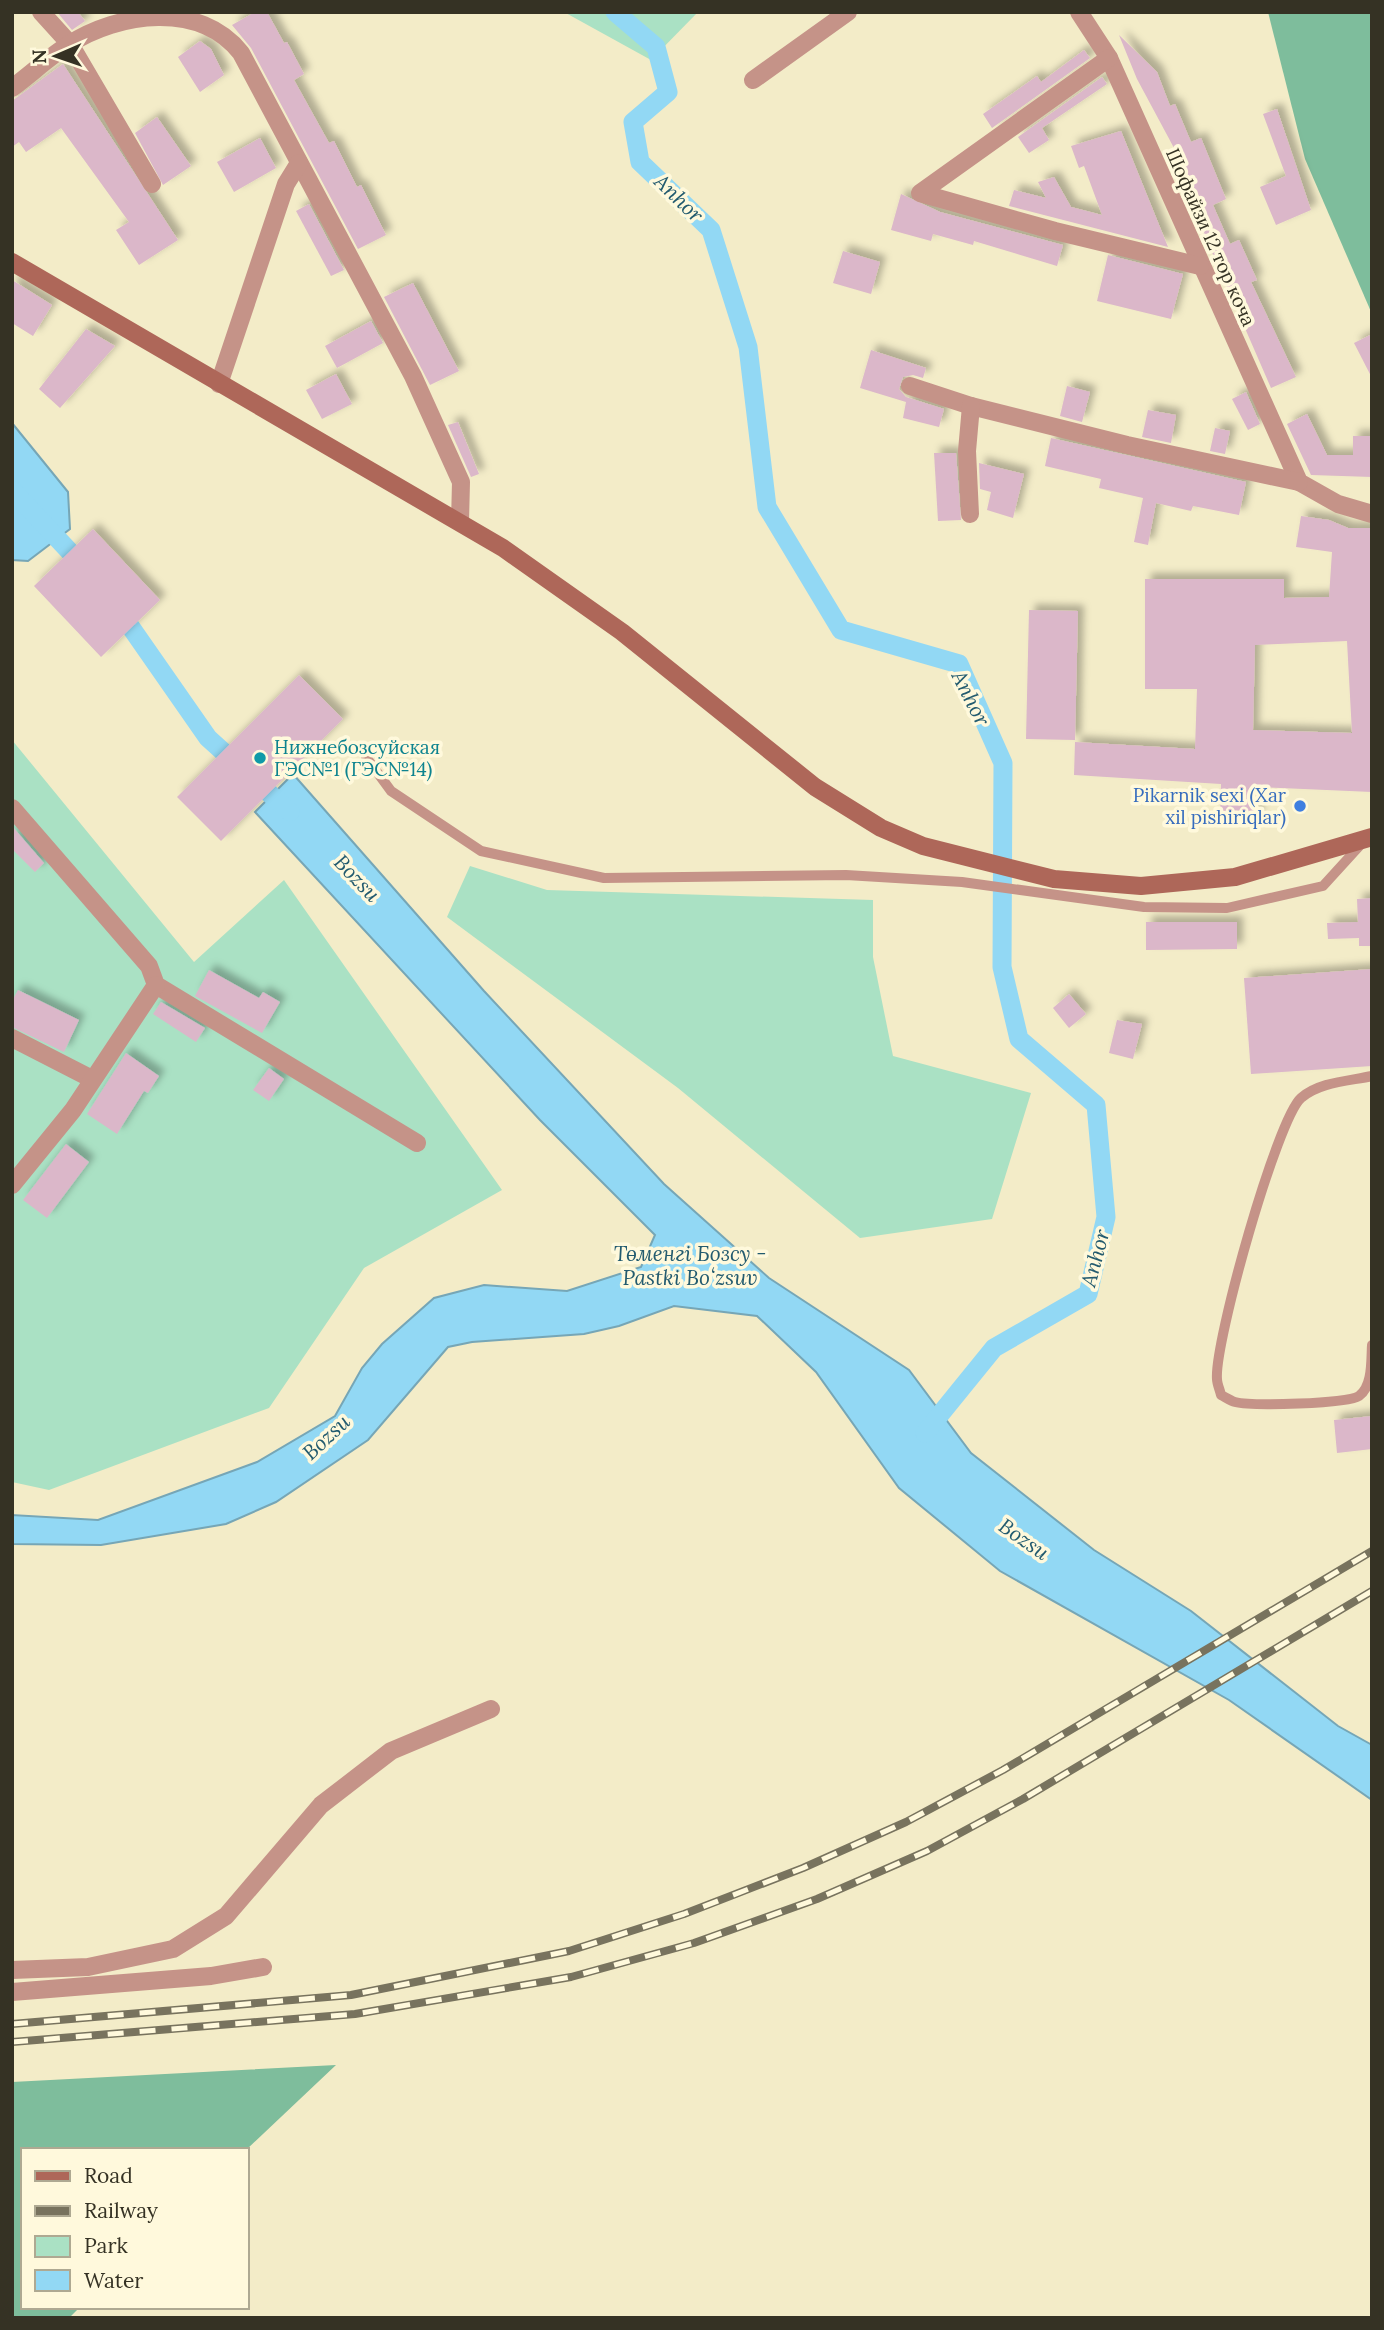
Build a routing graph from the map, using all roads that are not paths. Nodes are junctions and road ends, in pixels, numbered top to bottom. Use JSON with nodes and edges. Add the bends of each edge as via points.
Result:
{"nodes":[{"id":1,"x":41,"y":12,"type":"edge"},
{"id":2,"x":848,"y":12,"type":"edge"},
{"id":3,"x":1079,"y":12,"type":"edge"},
{"id":4,"x":70,"y":44,"type":"junction"},
{"id":5,"x":1109,"y":58,"type":"junction"},
{"id":6,"x":753,"y":80,"type":"dead end"},
{"id":7,"x":12,"y":88,"type":"edge"},
{"id":8,"x":299,"y":163,"type":"junction"},
{"id":9,"x":152,"y":184,"type":"dead end"},
{"id":10,"x":12,"y":262,"type":"edge"},
{"id":11,"x":1200,"y":266,"type":"junction"},
{"id":12,"x":219,"y":384,"type":"junction"},
{"id":13,"x":910,"y":386,"type":"dead end"},
{"id":14,"x":971,"y":406,"type":"junction"},
{"id":15,"x":1298,"y":482,"type":"junction"},
{"id":16,"x":970,"y":513,"type":"dead end"},
{"id":17,"x":1372,"y":514,"type":"edge"},
{"id":18,"x":460,"y":522,"type":"junction"},
{"id":19,"x":366,"y":757,"type":"dead end"},
{"id":20,"x":12,"y":808,"type":"edge"},
{"id":21,"x":1368,"y":839,"type":"edge"},
{"id":22,"x":1054,"y":888,"type":"junction"},
{"id":23,"x":156,"y":985,"type":"junction"},
{"id":24,"x":12,"y":1038,"type":"edge"},
{"id":25,"x":1372,"y":1076,"type":"edge"},
{"id":26,"x":92,"y":1079,"type":"junction"},
{"id":27,"x":417,"y":1143,"type":"dead end"},
{"id":28,"x":12,"y":1185,"type":"edge"},
{"id":29,"x":1372,"y":1345,"type":"edge"},
{"id":30,"x":491,"y":1709,"type":"dead end"},
{"id":31,"x":263,"y":1967,"type":"dead end"},
{"id":32,"x":12,"y":1970,"type":"edge"},
{"id":33,"x":12,"y":1992,"type":"edge"}],
"edges":[{"from":1,"to":4,"type":"street"},
{"from":2,"to":6,"type":"street"},
{"from":3,"to":5,"type":"street","name":"Шофайзи 12 тор коча"},
{"from":4,"to":7,"type":"street"},
{"from":4,"to":8,"type":"street","via":[[121,22],[152,17],[178,18],[215,29],[241,53]]},
{"from":4,"to":9,"type":"street"},
{"from":5,"to":11,"type":"street","name":"Шофайзи 12 тор коча"},
{"from":5,"to":11,"type":"street","via":[[919,193]]},
{"from":8,"to":12,"type":"street","via":[[286,184]]},
{"from":8,"to":18,"type":"street","via":[[407,364],[461,482]]},
{"from":10,"to":12,"type":"main road"},
{"from":11,"to":15,"type":"street","name":"Шофайзи 12 тор коча"},
{"from":12,"to":18,"type":"main road"},
{"from":13,"to":14,"type":"street"},
{"from":14,"to":15,"type":"street"},
{"from":14,"to":16,"type":"street","via":[[967,451]]},
{"from":15,"to":17,"type":"street","via":[[1338,504]]},
{"from":18,"to":22,"type":"main road","via":[[612,624],[846,809],[923,846]]},
{"from":19,"to":22,"type":"lane","via":[[391,790],[481,851],[604,878],[846,875]]},
{"from":20,"to":23,"type":"street","via":[[149,966]]},
{"from":21,"to":22,"type":"main road","via":[[1235,877],[1180,885]]},
{"from":21,"to":22,"type":"lane","via":[[1323,887],[1227,908],[1144,907]]},
{"from":23,"to":26,"type":"street"},
{"from":23,"to":27,"type":"street"},
{"from":24,"to":26,"type":"street"},
{"from":25,"to":29,"type":"lane","via":[[1319,1088],[1298,1100],[1230,1294],[1217,1378],[1221,1395],[1235,1402],[1358,1397],[1366,1388]]},
{"from":26,"to":28,"type":"street","via":[[73,1110]]},
{"from":30,"to":32,"type":"street","via":[[391,1751],[321,1805],[226,1916],[173,1949],[88,1967]]},
{"from":31,"to":33,"type":"street","via":[[211,1976]]}]}
